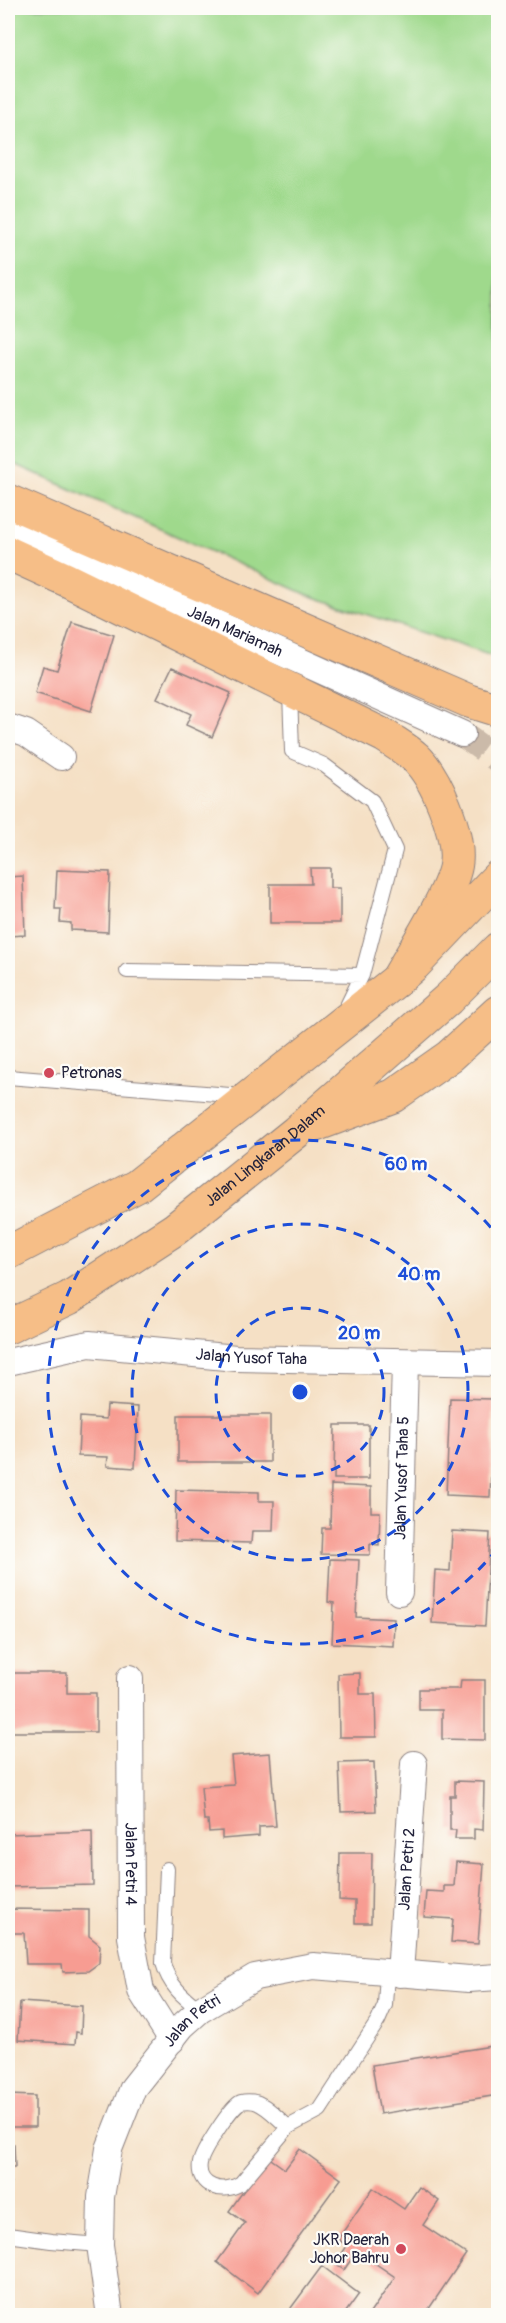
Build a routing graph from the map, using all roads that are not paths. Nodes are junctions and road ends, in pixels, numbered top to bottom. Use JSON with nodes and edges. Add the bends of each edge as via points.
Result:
{"nodes":[{"id":1,"x":8,"y":501,"type":"edge"},
{"id":2,"x":8,"y":529,"type":"edge"},
{"id":3,"x":8,"y":553,"type":"edge"},
{"id":4,"x":290,"y":689,"type":"junction"},
{"id":5,"x":498,"y":710,"type":"edge"},
{"id":6,"x":8,"y":727,"type":"edge"},
{"id":7,"x":462,"y":734,"type":"tunnel mouth"},
{"id":8,"x":61,"y":756,"type":"dead end"},
{"id":9,"x":498,"y":877,"type":"edge"},
{"id":10,"x":498,"y":949,"type":"edge"},
{"id":11,"x":127,"y":971,"type":"dead end"},
{"id":12,"x":362,"y":975,"type":"junction"},
{"id":13,"x":397,"y":980,"type":"junction"},
{"id":14,"x":498,"y":1012,"type":"edge"},
{"id":15,"x":336,"y":1028,"type":"junction"},
{"id":16,"x":8,"y":1077,"type":"edge"},
{"id":17,"x":249,"y":1097,"type":"junction"},
{"id":18,"x":296,"y":1131,"type":"junction"},
{"id":19,"x":8,"y":1253,"type":"edge"},
{"id":20,"x":8,"y":1327,"type":"edge"},
{"id":21,"x":8,"y":1362,"type":"edge"},
{"id":22,"x":405,"y":1362,"type":"junction"},
{"id":23,"x":498,"y":1363,"type":"edge"},
{"id":24,"x":399,"y":1592,"type":"dead end"},
{"id":25,"x":130,"y":1678,"type":"dead end"},
{"id":26,"x":414,"y":1764,"type":"dead end"},
{"id":27,"x":167,"y":1869,"type":"dead end"},
{"id":28,"x":394,"y":1974,"type":"junction"},
{"id":29,"x":498,"y":1977,"type":"edge"},
{"id":30,"x":200,"y":2010,"type":"junction"},
{"id":31,"x":172,"y":2040,"type":"junction"},
{"id":32,"x":288,"y":2127,"type":"junction"},
{"id":33,"x":8,"y":2235,"type":"edge"},
{"id":34,"x":100,"y":2245,"type":"junction"},
{"id":35,"x":110,"y":2316,"type":"edge"}],
"edges":[{"from":1,"to":5,"type":"highway"},
{"from":2,"to":7,"type":"street","name":"Jalan Mariamah"},
{"from":3,"to":4,"type":"highway"},
{"from":4,"to":12,"type":"lane","via":[[292,751],[324,765],[372,801],[395,850]]},
{"from":4,"to":13,"type":"highway","via":[[385,736],[416,758],[449,815],[456,863],[446,892]]},
{"from":6,"to":8,"type":"street"},
{"from":9,"to":13,"type":"highway"},
{"from":10,"to":18,"type":"highway","name":"Jalan Lingkaran Dalam","via":[[448,999]]},
{"from":11,"to":12,"type":"lane"},
{"from":12,"to":15,"type":"lane"},
{"from":13,"to":15,"type":"highway"},
{"from":14,"to":18,"type":"highway","via":[[450,1056],[393,1096]]},
{"from":15,"to":17,"type":"highway"},
{"from":16,"to":17,"type":"lane"},
{"from":17,"to":19,"type":"highway","via":[[137,1186]]},
{"from":18,"to":20,"type":"highway","name":"Jalan Lingkaran Dalam","via":[[175,1229],[69,1298]]},
{"from":21,"to":22,"type":"street","name":"Jalan Yusof Taha","via":[[89,1344],[236,1358]]},
{"from":22,"to":23,"type":"street","name":"Jalan Yusof Taha"},
{"from":22,"to":24,"type":"street","name":"Jalan Yusof Taha 5"},
{"from":25,"to":31,"type":"street","name":"Jalan Petri 4","via":[[131,1937],[141,1991]]},
{"from":26,"to":28,"type":"street","name":"Jalan Petri 2"},
{"from":27,"to":30,"type":"lane","via":[[163,1963],[177,1991]]},
{"from":28,"to":29,"type":"street","name":"Jalan Petri"},
{"from":28,"to":30,"type":"street","name":"Jalan Petri","via":[[313,1966],[255,1977]]},
{"from":28,"to":32,"type":"lane","via":[[378,2021],[320,2110]]},
{"from":30,"to":31,"type":"street","name":"Jalan Petri"},
{"from":31,"to":34,"type":"street","name":"Jalan Petri","via":[[133,2088],[109,2149],[101,2197]]},
{"from":32,"to":32,"type":"lane","via":[[233,2189],[222,2191],[201,2174],[203,2154],[241,2102],[253,2101],[264,2106]]},
{"from":33,"to":34,"type":"lane"},
{"from":34,"to":35,"type":"street","name":"Jalan Petri"}]}
